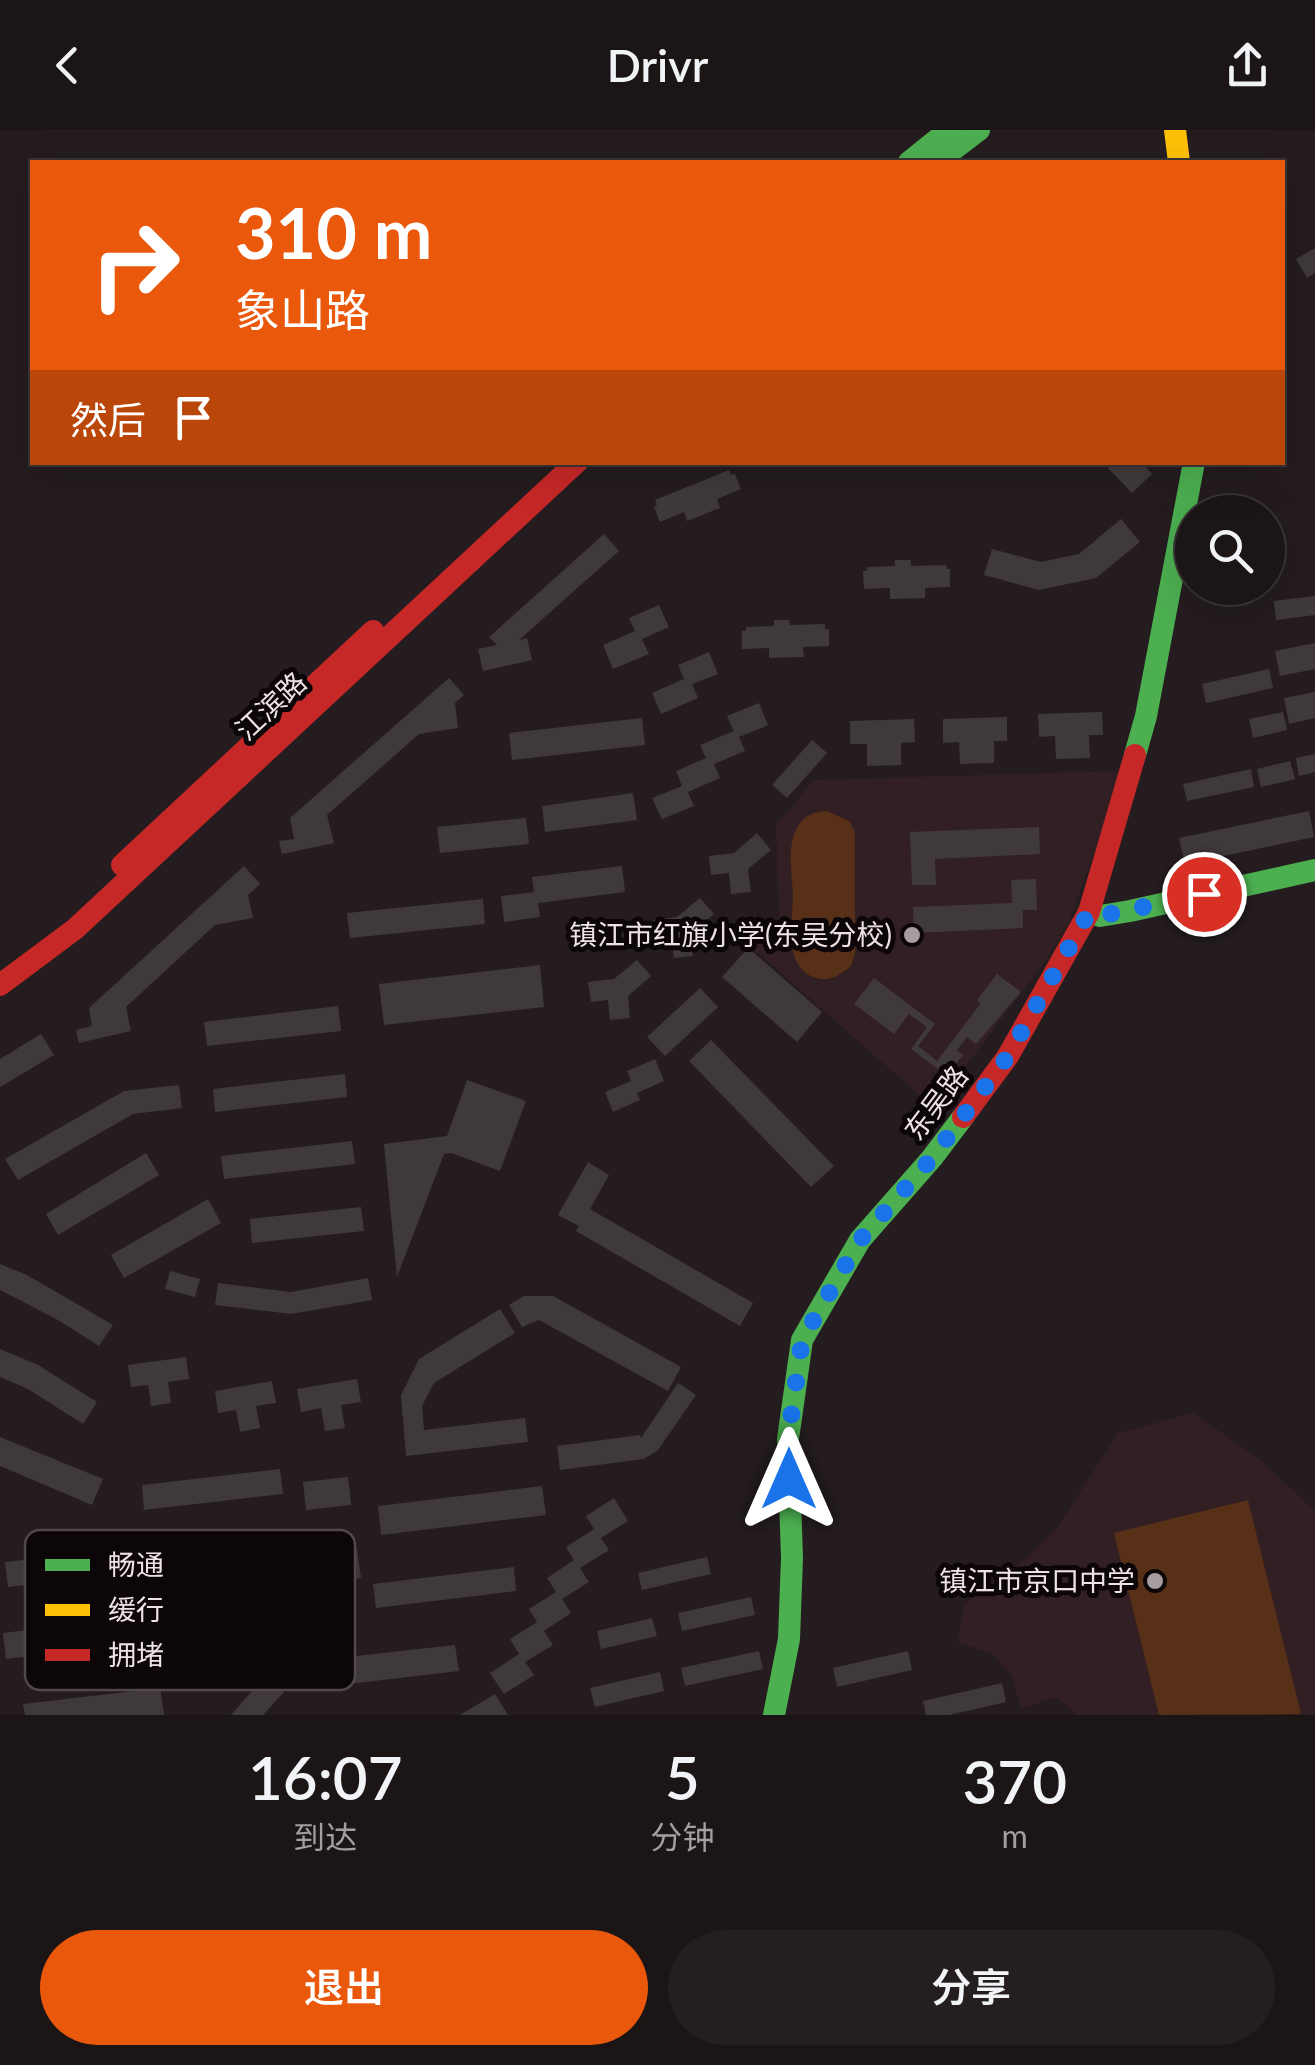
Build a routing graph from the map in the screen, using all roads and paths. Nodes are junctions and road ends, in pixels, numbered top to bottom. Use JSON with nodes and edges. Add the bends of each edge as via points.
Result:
{"nodes":[{"id":1,"x":949,"y":130,"type":"edge"},
{"id":2,"x":979,"y":130,"type":"edge"},
{"id":3,"x":1175,"y":130,"type":"edge"},
{"id":4,"x":1190,"y":130,"type":"edge"},
{"id":5,"x":912,"y":160,"type":"edge"},
{"id":6,"x":939,"y":160,"type":"edge"},
{"id":7,"x":1179,"y":160,"type":"edge"},
{"id":8,"x":1194,"y":160,"type":"edge"},
{"id":9,"x":553,"y":465,"type":"edge"},
{"id":10,"x":574,"y":465,"type":"edge"},
{"id":11,"x":1193,"y":465,"type":"edge"},
{"id":12,"x":1205,"y":465,"type":"edge"},
{"id":13,"x":1200,"y":495,"type":"edge"},
{"id":14,"x":1179,"y":605,"type":"edge"},
{"id":15,"x":1315,"y":870,"type":"edge"},
{"id":16,"x":1095,"y":914,"type":"junction"},
{"id":17,"x":0,"y":966,"type":"edge"},
{"id":18,"x":0,"y":985,"type":"edge"},
{"id":19,"x":774,"y":1715,"type":"edge"},
{"id":20,"x":788,"y":1715,"type":"edge"}],
"edges":[{"from":1,"to":5,"type":"main road"},
{"from":2,"to":6,"type":"main road"},
{"from":3,"to":7,"type":"main road"},
{"from":4,"to":8,"type":"main road"},
{"from":9,"to":17,"type":"main road","name":"江滨路","via":[[62,921]]},
{"from":10,"to":18,"type":"main road","name":"江滨路","via":[[75,930]]},
{"from":11,"to":16,"type":"main road","name":"东吴路","via":[[1146,716]]},
{"from":12,"to":13,"type":"main road"},
{"from":14,"to":16,"type":"main road","name":"东吴路","via":[[1157,718]]},
{"from":15,"to":16,"type":"main road"},
{"from":16,"to":19,"type":"main road","name":"东吴路","via":[[1008,1056],[860,1240],[802,1340],[788,1439],[790,1638]]},
{"from":16,"to":20,"type":"main road","name":"东吴路","via":[[1018,1063],[869,1247],[813,1344],[800,1440],[801,1640]]}]}
